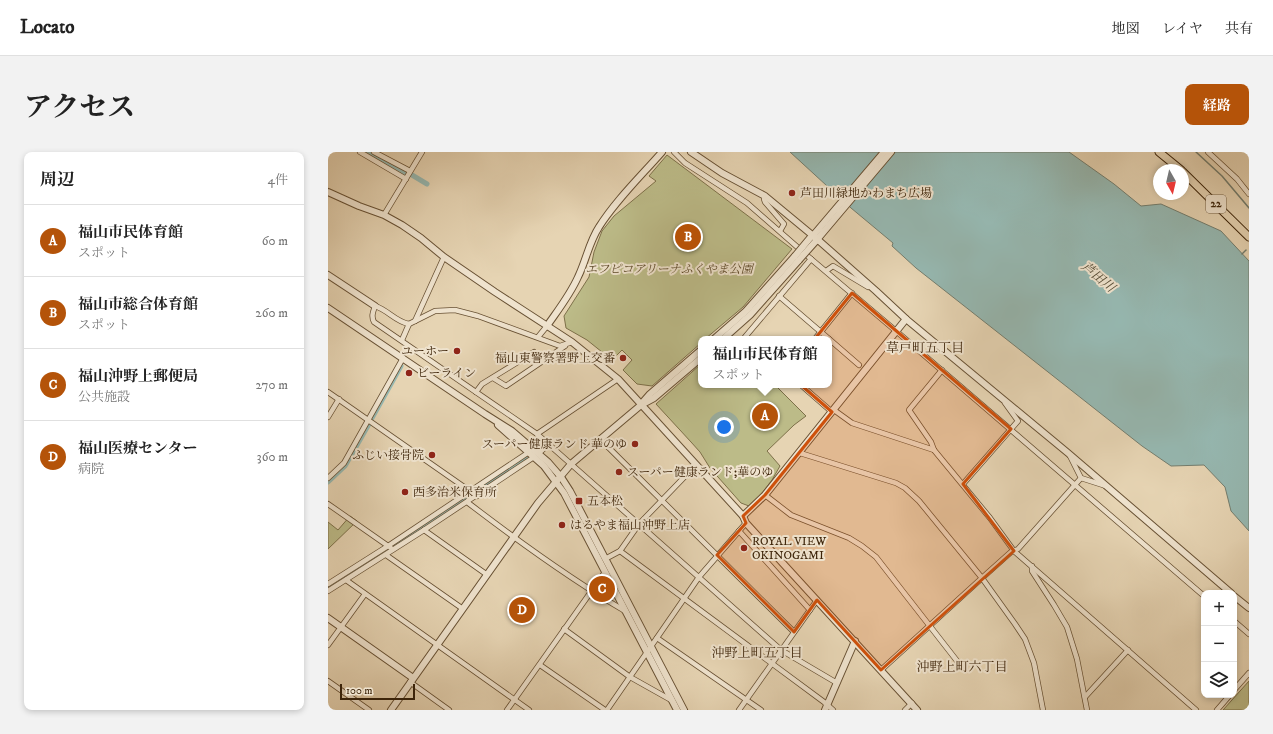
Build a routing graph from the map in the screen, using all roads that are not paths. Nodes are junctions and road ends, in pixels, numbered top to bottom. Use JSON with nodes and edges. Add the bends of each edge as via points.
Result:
{"nodes":[{"id":1,"x":360,"y":152,"type":"edge"},
{"id":2,"x":374,"y":152,"type":"edge"},
{"id":3,"x":422,"y":152,"type":"edge"},
{"id":4,"x":662,"y":152,"type":"edge"},
{"id":5,"x":674,"y":152,"type":"edge"},
{"id":6,"x":691,"y":152,"type":"edge"},
{"id":7,"x":884,"y":152,"type":"edge"},
{"id":8,"x":891,"y":152,"type":"edge"},
{"id":9,"x":1159,"y":152,"type":"edge"},
{"id":10,"x":1208,"y":152,"type":"edge"},
{"id":11,"x":1174,"y":164,"type":"edge"},
{"id":12,"x":410,"y":171,"type":"junction"},
{"id":13,"x":1189,"y":178,"type":"edge"},
{"id":14,"x":406,"y":179,"type":"junction"},
{"id":15,"x":328,"y":192,"type":"edge"},
{"id":16,"x":1249,"y":194,"type":"edge"},
{"id":17,"x":765,"y":196,"type":"junction"},
{"id":18,"x":384,"y":215,"type":"junction"},
{"id":19,"x":780,"y":231,"type":"junction"},
{"id":20,"x":815,"y":237,"type":"junction"},
{"id":21,"x":1249,"y":237,"type":"edge"},
{"id":22,"x":444,"y":257,"type":"junction"},
{"id":23,"x":797,"y":258,"type":"junction"},
{"id":24,"x":811,"y":259,"type":"junction"},
{"id":25,"x":826,"y":271,"type":"junction"},
{"id":26,"x":328,"y":275,"type":"edge"},
{"id":27,"x":876,"y":291,"type":"junction"},
{"id":28,"x":852,"y":293,"type":"junction"},
{"id":29,"x":779,"y":296,"type":"junction"},
{"id":30,"x":375,"y":306,"type":"junction"},
{"id":31,"x":328,"y":308,"type":"edge"},
{"id":32,"x":906,"y":318,"type":"junction"},
{"id":33,"x":415,"y":321,"type":"junction"},
{"id":34,"x":409,"y":324,"type":"junction"},
{"id":35,"x":547,"y":326,"type":"junction"},
{"id":36,"x":896,"y":331,"type":"junction"},
{"id":37,"x":821,"y":332,"type":"junction"},
{"id":38,"x":717,"y":336,"type":"edge"},
{"id":39,"x":726,"y":336,"type":"edge"},
{"id":40,"x":746,"y":336,"type":"edge"},
{"id":41,"x":818,"y":336,"type":"edge"},
{"id":42,"x":826,"y":336,"type":"edge"},
{"id":43,"x":538,"y":337,"type":"junction"},
{"id":44,"x":402,"y":340,"type":"junction"},
{"id":45,"x":572,"y":342,"type":"junction"},
{"id":46,"x":832,"y":342,"type":"edge"},
{"id":47,"x":534,"y":352,"type":"dead end"},
{"id":48,"x":698,"y":353,"type":"edge"},
{"id":49,"x":403,"y":358,"type":"junction"},
{"id":50,"x":698,"y":361,"type":"edge"},
{"id":51,"x":859,"y":365,"type":"dead end"},
{"id":52,"x":942,"y":370,"type":"junction"},
{"id":53,"x":493,"y":378,"type":"junction"},
{"id":54,"x":618,"y":379,"type":"junction"},
{"id":55,"x":805,"y":388,"type":"edge"},
{"id":56,"x":328,"y":392,"type":"edge"},
{"id":57,"x":476,"y":392,"type":"junction"},
{"id":58,"x":1000,"y":397,"type":"junction"},
{"id":59,"x":339,"y":400,"type":"junction"},
{"id":60,"x":641,"y":405,"type":"junction"},
{"id":61,"x":833,"y":411,"type":"junction"},
{"id":62,"x":485,"y":414,"type":"junction"},
{"id":63,"x":328,"y":417,"type":"edge"},
{"id":64,"x":368,"y":420,"type":"junction"},
{"id":65,"x":1011,"y":429,"type":"junction"},
{"id":66,"x":537,"y":434,"type":"junction"},
{"id":67,"x":600,"y":439,"type":"junction"},
{"id":68,"x":549,"y":444,"type":"junction"},
{"id":69,"x":934,"y":450,"type":"junction"},
{"id":70,"x":529,"y":452,"type":"junction"},
{"id":71,"x":800,"y":453,"type":"junction"},
{"id":72,"x":1068,"y":453,"type":"junction"},
{"id":73,"x":537,"y":455,"type":"junction"},
{"id":74,"x":571,"y":464,"type":"junction"},
{"id":75,"x":696,"y":465,"type":"junction"},
{"id":76,"x":561,"y":477,"type":"junction"},
{"id":77,"x":328,"y":478,"type":"edge"},
{"id":78,"x":1081,"y":478,"type":"junction"},
{"id":79,"x":556,"y":482,"type":"junction"},
{"id":80,"x":963,"y":484,"type":"junction"},
{"id":81,"x":1075,"y":484,"type":"junction"},
{"id":82,"x":1106,"y":486,"type":"junction"},
{"id":83,"x":474,"y":494,"type":"junction"},
{"id":84,"x":765,"y":495,"type":"junction"},
{"id":85,"x":662,"y":499,"type":"junction"},
{"id":86,"x":467,"y":502,"type":"junction"},
{"id":87,"x":328,"y":504,"type":"edge"},
{"id":88,"x":743,"y":516,"type":"junction"},
{"id":89,"x":746,"y":523,"type":"junction"},
{"id":90,"x":639,"y":524,"type":"junction"},
{"id":91,"x":424,"y":530,"type":"junction"},
{"id":92,"x":738,"y":531,"type":"junction"},
{"id":93,"x":513,"y":537,"type":"junction"},
{"id":94,"x":391,"y":548,"type":"junction"},
{"id":95,"x":620,"y":551,"type":"junction"},
{"id":96,"x":1014,"y":551,"type":"junction"},
{"id":97,"x":386,"y":555,"type":"junction"},
{"id":98,"x":717,"y":555,"type":"junction"},
{"id":99,"x":605,"y":558,"type":"junction"},
{"id":100,"x":1032,"y":566,"type":"junction"},
{"id":101,"x":605,"y":572,"type":"junction"},
{"id":102,"x":486,"y":574,"type":"junction"},
{"id":103,"x":699,"y":577,"type":"junction"},
{"id":104,"x":982,"y":578,"type":"junction"},
{"id":105,"x":346,"y":580,"type":"junction"},
{"id":106,"x":328,"y":584,"type":"edge"},
{"id":107,"x":1227,"y":590,"type":"edge"},
{"id":108,"x":328,"y":591,"type":"edge"},
{"id":109,"x":591,"y":591,"type":"junction"},
{"id":110,"x":1201,"y":593,"type":"edge"},
{"id":111,"x":365,"y":594,"type":"junction"},
{"id":112,"x":684,"y":598,"type":"junction"},
{"id":113,"x":1237,"y":598,"type":"edge"},
{"id":114,"x":817,"y":600,"type":"junction"},
{"id":115,"x":1249,"y":608,"type":"edge"},
{"id":116,"x":462,"y":609,"type":"junction"},
{"id":117,"x":810,"y":610,"type":"junction"},
{"id":118,"x":625,"y":611,"type":"junction"},
{"id":119,"x":328,"y":618,"type":"edge"},
{"id":120,"x":1237,"y":624,"type":"edge"},
{"id":121,"x":930,"y":625,"type":"junction"},
{"id":122,"x":341,"y":627,"type":"junction"},
{"id":123,"x":564,"y":629,"type":"junction"},
{"id":124,"x":794,"y":632,"type":"junction"},
{"id":125,"x":1249,"y":634,"type":"edge"},
{"id":126,"x":657,"y":638,"type":"junction"},
{"id":127,"x":855,"y":641,"type":"junction"},
{"id":128,"x":437,"y":644,"type":"junction"},
{"id":129,"x":328,"y":645,"type":"edge"},
{"id":130,"x":650,"y":647,"type":"junction"},
{"id":131,"x":781,"y":650,"type":"junction"},
{"id":132,"x":1128,"y":650,"type":"junction"},
{"id":133,"x":647,"y":654,"type":"junction"},
{"id":134,"x":772,"y":664,"type":"junction"},
{"id":135,"x":540,"y":665,"type":"junction"},
{"id":136,"x":961,"y":666,"type":"dead end"},
{"id":137,"x":881,"y":670,"type":"junction"},
{"id":138,"x":1249,"y":673,"type":"edge"},
{"id":139,"x":630,"y":676,"type":"junction"},
{"id":140,"x":328,"y":680,"type":"edge"},
{"id":141,"x":411,"y":680,"type":"junction"},
{"id":142,"x":837,"y":683,"type":"junction"},
{"id":143,"x":1237,"y":687,"type":"edge"},
{"id":144,"x":1085,"y":697,"type":"junction"},
{"id":145,"x":1227,"y":698,"type":"edge"},
{"id":146,"x":514,"y":699,"type":"junction"},
{"id":147,"x":672,"y":700,"type":"junction"},
{"id":148,"x":746,"y":700,"type":"junction"},
{"id":149,"x":912,"y":703,"type":"junction"},
{"id":150,"x":826,"y":708,"type":"edge"},
{"id":151,"x":369,"y":710,"type":"edge"},
{"id":152,"x":391,"y":710,"type":"edge"},
{"id":153,"x":449,"y":710,"type":"edge"},
{"id":154,"x":507,"y":710,"type":"edge"},
{"id":155,"x":529,"y":710,"type":"edge"},
{"id":156,"x":606,"y":710,"type":"edge"},
{"id":157,"x":677,"y":710,"type":"edge"},
{"id":158,"x":684,"y":710,"type":"edge"},
{"id":159,"x":739,"y":710,"type":"edge"},
{"id":160,"x":761,"y":710,"type":"edge"},
{"id":161,"x":833,"y":710,"type":"edge"},
{"id":162,"x":905,"y":710,"type":"edge"},
{"id":163,"x":917,"y":710,"type":"edge"},
{"id":164,"x":1043,"y":710,"type":"edge"},
{"id":165,"x":1087,"y":710,"type":"edge"},
{"id":166,"x":1196,"y":710,"type":"edge"},
{"id":167,"x":1217,"y":710,"type":"edge"}],
"edges":[{"from":1,"to":14,"type":"street"},
{"from":2,"to":12,"type":"street"},
{"from":3,"to":12,"type":"street"},
{"from":4,"to":35,"type":"street","via":[[598,228],[579,276]]},
{"from":5,"to":19,"type":"street","via":[[685,163],[747,203]]},
{"from":6,"to":17,"type":"street","via":[[722,173]]},
{"from":7,"to":20,"type":"street"},
{"from":8,"to":20,"type":"street"},
{"from":9,"to":11,"type":"main road","number":"22"},
{"from":10,"to":16,"type":"street"},
{"from":12,"to":14,"type":"street"},
{"from":13,"to":21,"type":"main road","number":"22"},
{"from":14,"to":18,"type":"street"},
{"from":15,"to":18,"type":"street"},
{"from":17,"to":19,"type":"street","via":[[765,202],[784,224]]},
{"from":17,"to":20,"type":"street"},
{"from":18,"to":22,"type":"street","via":[[421,238]]},
{"from":19,"to":24,"type":"street"},
{"from":20,"to":23,"type":"street","bridge":true},
{"from":20,"to":27,"type":"street"},
{"from":22,"to":33,"type":"street"},
{"from":22,"to":35,"type":"street"},
{"from":23,"to":38,"type":"street","via":[[746,311]]},
{"from":23,"to":39,"type":"street","via":[[750,315]]},
{"from":24,"to":25,"type":"street"},
{"from":24,"to":29,"type":"street"},
{"from":25,"to":27,"type":"street","via":[[833,266]]},
{"from":25,"to":28,"type":"street"},
{"from":26,"to":30,"type":"street"},
{"from":27,"to":32,"type":"street"},
{"from":28,"to":36,"type":"street"},
{"from":28,"to":37,"type":"street"},
{"from":29,"to":37,"type":"street"},
{"from":29,"to":40,"type":"street"},
{"from":30,"to":34,"type":"street"},
{"from":30,"to":44,"type":"street","via":[[372,317],[374,322]]},
{"from":31,"to":49,"type":"street"},
{"from":32,"to":36,"type":"street"},
{"from":32,"to":58,"type":"street"},
{"from":33,"to":34,"type":"street"},
{"from":33,"to":43,"type":"street","via":[[435,311],[455,310]]},
{"from":34,"to":44,"type":"street"},
{"from":35,"to":43,"type":"street"},
{"from":35,"to":45,"type":"street"},
{"from":36,"to":52,"type":"street"},
{"from":36,"to":61,"type":"street"},
{"from":37,"to":41,"type":"street"},
{"from":37,"to":42,"type":"street"},
{"from":43,"to":45,"type":"street","via":[[560,346]]},
{"from":44,"to":57,"type":"street"},
{"from":45,"to":53,"type":"street","via":[[506,386]]},
{"from":45,"to":54,"type":"street"},
{"from":46,"to":51,"type":"street"},
{"from":47,"to":53,"type":"street"},
{"from":48,"to":60,"type":"street","via":[[650,394]]},
{"from":49,"to":62,"type":"street"},
{"from":49,"to":64,"type":"street"},
{"from":50,"to":60,"type":"street","via":[[654,398]]},
{"from":52,"to":65,"type":"street"},
{"from":52,"to":69,"type":"street","via":[[909,410],[932,442]]},
{"from":53,"to":57,"type":"street","via":[[482,384]]},
{"from":54,"to":60,"type":"street"},
{"from":54,"to":66,"type":"street"},
{"from":55,"to":61,"type":"street"},
{"from":56,"to":59,"type":"street"},
{"from":57,"to":66,"type":"street"},
{"from":58,"to":65,"type":"street","via":[[1018,421]]},
{"from":58,"to":72,"type":"street"},
{"from":59,"to":63,"type":"street"},
{"from":59,"to":64,"type":"street"},
{"from":60,"to":67,"type":"street"},
{"from":60,"to":75,"type":"street"},
{"from":61,"to":69,"type":"street","via":[[852,423]]},
{"from":61,"to":71,"type":"street"},
{"from":62,"to":70,"type":"street"},
{"from":62,"to":73,"type":"street","via":[[512,430]]},
{"from":64,"to":77,"type":"street","via":[[344,463]]},
{"from":64,"to":83,"type":"street"},
{"from":65,"to":80,"type":"street"},
{"from":65,"to":81,"type":"street"},
{"from":66,"to":68,"type":"street"},
{"from":67,"to":74,"type":"street"},
{"from":67,"to":85,"type":"street"},
{"from":68,"to":73,"type":"street"},
{"from":68,"to":74,"type":"street"},
{"from":69,"to":80,"type":"street"},
{"from":70,"to":73,"type":"street"},
{"from":70,"to":83,"type":"street"},
{"from":71,"to":84,"type":"street"},
{"from":71,"to":104,"type":"street","via":[[905,488],[920,501]]},
{"from":72,"to":78,"type":"street"},
{"from":72,"to":82,"type":"street"},
{"from":73,"to":76,"type":"street"},
{"from":73,"to":79,"type":"street"},
{"from":73,"to":83,"type":"street"},
{"from":74,"to":76,"type":"street"},
{"from":74,"to":90,"type":"street"},
{"from":75,"to":85,"type":"street"},
{"from":75,"to":88,"type":"street"},
{"from":76,"to":79,"type":"street"},
{"from":76,"to":99,"type":"street"},
{"from":78,"to":81,"type":"street"},
{"from":78,"to":82,"type":"street"},
{"from":79,"to":93,"type":"street"},
{"from":79,"to":101,"type":"street"},
{"from":80,"to":96,"type":"street"},
{"from":81,"to":96,"type":"street"},
{"from":81,"to":110,"type":"street"},
{"from":82,"to":107,"type":"street"},
{"from":83,"to":86,"type":"street"},
{"from":83,"to":94,"type":"street"},
{"from":84,"to":88,"type":"street"},
{"from":84,"to":121,"type":"street","via":[[791,515],[849,538],[876,557]]},
{"from":85,"to":90,"type":"street"},
{"from":85,"to":98,"type":"street"},
{"from":86,"to":91,"type":"street"},
{"from":86,"to":93,"type":"street"},
{"from":87,"to":94,"type":"street"},
{"from":88,"to":89,"type":"street"},
{"from":89,"to":92,"type":"street"},
{"from":89,"to":114,"type":"street"},
{"from":90,"to":95,"type":"street"},
{"from":90,"to":103,"type":"street"},
{"from":91,"to":94,"type":"street"},
{"from":91,"to":102,"type":"street"},
{"from":92,"to":98,"type":"street"},
{"from":92,"to":117,"type":"street"},
{"from":93,"to":102,"type":"street"},
{"from":93,"to":109,"type":"street"},
{"from":94,"to":97,"type":"street"},
{"from":94,"to":106,"type":"street"},
{"from":95,"to":99,"type":"street"},
{"from":95,"to":112,"type":"street"},
{"from":96,"to":100,"type":"street"},
{"from":96,"to":104,"type":"street"},
{"from":97,"to":105,"type":"street"},
{"from":97,"to":116,"type":"street"},
{"from":98,"to":103,"type":"street"},
{"from":98,"to":124,"type":"street"},
{"from":99,"to":130,"type":"street"},
{"from":100,"to":132,"type":"street"},
{"from":100,"to":144,"type":"street","via":[[1032,571],[1067,627]]},
{"from":101,"to":109,"type":"street"},
{"from":101,"to":118,"type":"street"},
{"from":102,"to":116,"type":"street"},
{"from":103,"to":112,"type":"street"},
{"from":103,"to":131,"type":"street"},
{"from":104,"to":121,"type":"street"},
{"from":104,"to":164,"type":"street","via":[[1024,639],[1034,663]]},
{"from":105,"to":108,"type":"street"},
{"from":105,"to":111,"type":"street"},
{"from":109,"to":118,"type":"street"},
{"from":109,"to":123,"type":"street"},
{"from":111,"to":122,"type":"street"},
{"from":111,"to":128,"type":"street"},
{"from":112,"to":126,"type":"street"},
{"from":112,"to":134,"type":"street"},
{"from":113,"to":115,"type":"street"},
{"from":114,"to":117,"type":"street"},
{"from":114,"to":127,"type":"street"},
{"from":116,"to":128,"type":"street"},
{"from":117,"to":124,"type":"street"},
{"from":118,"to":133,"type":"street"},
{"from":119,"to":122,"type":"street"},
{"from":120,"to":125,"type":"street"},
{"from":121,"to":136,"type":"street"},
{"from":121,"to":137,"type":"street"},
{"from":122,"to":129,"type":"street"},
{"from":122,"to":141,"type":"street"},
{"from":123,"to":135,"type":"street"},
{"from":123,"to":139,"type":"street"},
{"from":124,"to":131,"type":"street"},
{"from":126,"to":130,"type":"street"},
{"from":126,"to":148,"type":"street"},
{"from":127,"to":137,"type":"street"},
{"from":127,"to":142,"type":"street"},
{"from":128,"to":141,"type":"street"},
{"from":128,"to":146,"type":"street"},
{"from":130,"to":133,"type":"street"},
{"from":130,"to":158,"type":"street"},
{"from":131,"to":134,"type":"street"},
{"from":131,"to":142,"type":"street"},
{"from":132,"to":144,"type":"street"},
{"from":132,"to":166,"type":"street"},
{"from":133,"to":139,"type":"street"},
{"from":133,"to":147,"type":"street"},
{"from":134,"to":148,"type":"street"},
{"from":134,"to":150,"type":"street"},
{"from":135,"to":146,"type":"street"},
{"from":135,"to":156,"type":"street"},
{"from":137,"to":149,"type":"street"},
{"from":138,"to":143,"type":"street"},
{"from":139,"to":147,"type":"street"},
{"from":139,"to":156,"type":"street"},
{"from":140,"to":151,"type":"street"},
{"from":141,"to":152,"type":"street"},
{"from":141,"to":153,"type":"street"},
{"from":142,"to":150,"type":"street"},
{"from":144,"to":165,"type":"street"},
{"from":145,"to":167,"type":"street"},
{"from":146,"to":154,"type":"street"},
{"from":146,"to":155,"type":"street"},
{"from":147,"to":157,"type":"street"},
{"from":148,"to":159,"type":"street"},
{"from":148,"to":160,"type":"street"},
{"from":149,"to":162,"type":"street"},
{"from":149,"to":163,"type":"street"},
{"from":150,"to":161,"type":"street"}]}
